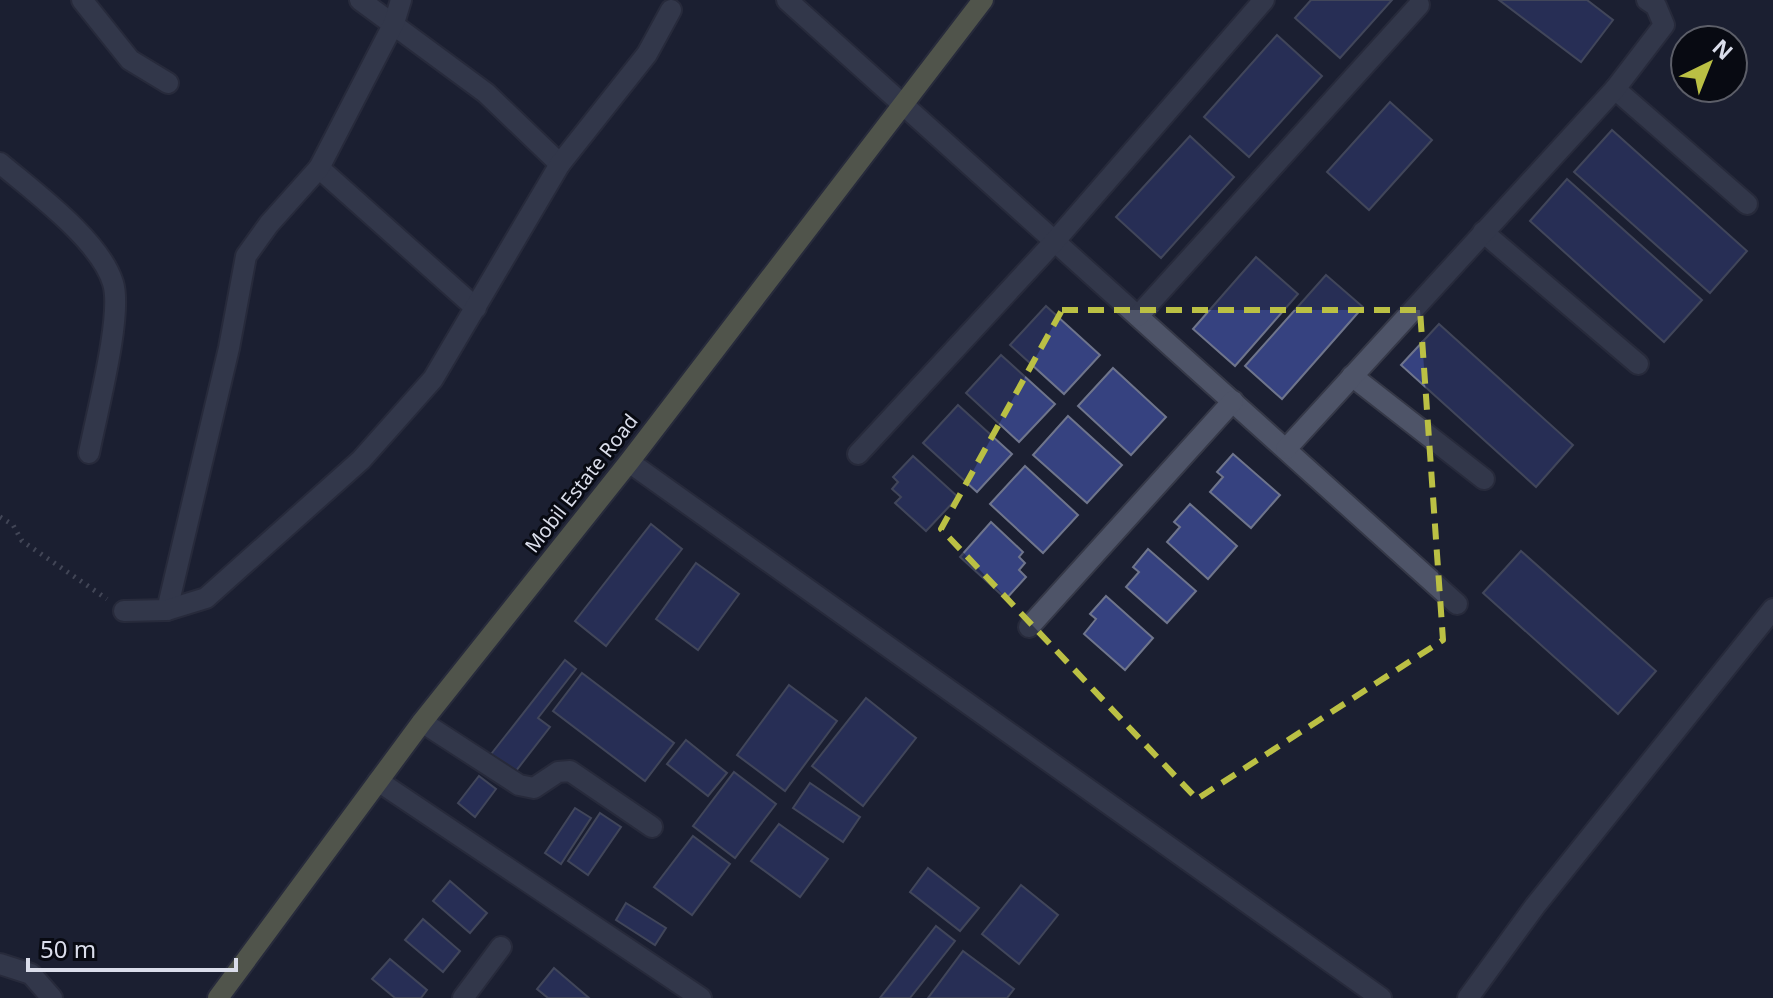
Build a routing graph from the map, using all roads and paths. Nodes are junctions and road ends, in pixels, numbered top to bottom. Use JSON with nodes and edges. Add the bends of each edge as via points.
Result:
{"nodes":[{"id":1,"x":82,"y":0,"type":"edge"},
{"id":2,"x":360,"y":0,"type":"edge"},
{"id":3,"x":401,"y":0,"type":"edge"},
{"id":4,"x":787,"y":0,"type":"edge"},
{"id":5,"x":983,"y":0,"type":"edge"},
{"id":6,"x":1264,"y":0,"type":"edge"},
{"id":7,"x":1647,"y":0,"type":"edge"},
{"id":8,"x":669,"y":3,"type":"edge"},
{"id":9,"x":1419,"y":5,"type":"dead end"},
{"id":10,"x":394,"y":23,"type":"junction"},
{"id":11,"x":168,"y":83,"type":"dead end"},
{"id":12,"x":1615,"y":89,"type":"junction"},
{"id":13,"x":905,"y":105,"type":"junction"},
{"id":14,"x":0,"y":163,"type":"edge"},
{"id":15,"x":560,"y":164,"type":"junction"},
{"id":16,"x":319,"y":168,"type":"junction"},
{"id":17,"x":1747,"y":204,"type":"dead end"},
{"id":18,"x":1483,"y":232,"type":"junction"},
{"id":19,"x":1054,"y":242,"type":"junction"},
{"id":20,"x":476,"y":308,"type":"junction"},
{"id":21,"x":1138,"y":316,"type":"junction"},
{"id":22,"x":1638,"y":364,"type":"dead end"},
{"id":23,"x":1352,"y":376,"type":"junction"},
{"id":24,"x":1233,"y":401,"type":"junction"},
{"id":25,"x":1286,"y":449,"type":"junction"},
{"id":26,"x":89,"y":453,"type":"dead end"},
{"id":27,"x":858,"y":454,"type":"dead end"},
{"id":28,"x":629,"y":462,"type":"junction"},
{"id":29,"x":1484,"y":479,"type":"dead end"},
{"id":30,"x":0,"y":517,"type":"edge"},
{"id":31,"x":1457,"y":604,"type":"dead end"},
{"id":32,"x":1773,"y":609,"type":"edge"},
{"id":33,"x":167,"y":610,"type":"junction"},
{"id":34,"x":124,"y":611,"type":"joint"},
{"id":35,"x":1029,"y":627,"type":"dead end"},
{"id":36,"x":422,"y":722,"type":"junction"},
{"id":37,"x":378,"y":781,"type":"junction"},
{"id":38,"x":652,"y":827,"type":"dead end"},
{"id":39,"x":501,"y":947,"type":"dead end"},
{"id":40,"x":0,"y":964,"type":"edge"},
{"id":41,"x":52,"y":998,"type":"edge"},
{"id":42,"x":218,"y":998,"type":"edge"},
{"id":43,"x":463,"y":998,"type":"edge"},
{"id":44,"x":701,"y":998,"type":"edge"},
{"id":45,"x":1381,"y":998,"type":"edge"},
{"id":46,"x":1468,"y":998,"type":"edge"}],
"edges":[{"from":1,"to":11,"type":"street","via":[[130,60]]},
{"from":2,"to":10,"type":"street"},
{"from":3,"to":10,"type":"street"},
{"from":4,"to":13,"type":"street"},
{"from":5,"to":13,"type":"main road","name":"Mobil Estate Road"},
{"from":6,"to":19,"type":"street"},
{"from":7,"to":12,"type":"street","via":[[1656,6],[1664,25]]},
{"from":8,"to":15,"type":"street","via":[[647,54]]},
{"from":9,"to":21,"type":"street"},
{"from":10,"to":15,"type":"street","via":[[486,93]]},
{"from":10,"to":16,"type":"street"},
{"from":12,"to":17,"type":"street"},
{"from":12,"to":18,"type":"street"},
{"from":13,"to":19,"type":"street"},
{"from":13,"to":28,"type":"main road","name":"Mobil Estate Road"},
{"from":14,"to":26,"type":"street","via":[[66,219],[98,256],[113,284],[115,319]]},
{"from":15,"to":20,"type":"street"},
{"from":16,"to":20,"type":"street"},
{"from":16,"to":33,"type":"street","via":[[246,256],[222,384]]},
{"from":18,"to":22,"type":"street"},
{"from":18,"to":23,"type":"street"},
{"from":19,"to":21,"type":"street"},
{"from":19,"to":27,"type":"street"},
{"from":20,"to":33,"type":"street","via":[[433,379],[361,460],[206,598]]},
{"from":21,"to":24,"type":"street"},
{"from":23,"to":25,"type":"street"},
{"from":23,"to":29,"type":"street"},
{"from":24,"to":25,"type":"street"},
{"from":24,"to":35,"type":"street"},
{"from":25,"to":31,"type":"street"},
{"from":28,"to":36,"type":"main road","name":"Mobil Estate Road"},
{"from":28,"to":45,"type":"street"},
{"from":30,"to":34,"type":"path","via":[[13,525],[22,541]]},
{"from":32,"to":46,"type":"street","via":[[1535,906]]},
{"from":33,"to":34,"type":"street"},
{"from":36,"to":37,"type":"main road","name":"Mobil Estate Road"},
{"from":36,"to":38,"type":"street","via":[[519,785],[534,788],[558,772],[570,771]]},
{"from":37,"to":42,"type":"main road","name":"Mobil Estate Road"},
{"from":37,"to":44,"type":"street"},
{"from":39,"to":43,"type":"street"},
{"from":40,"to":41,"type":"street","via":[[31,974]]}]}
